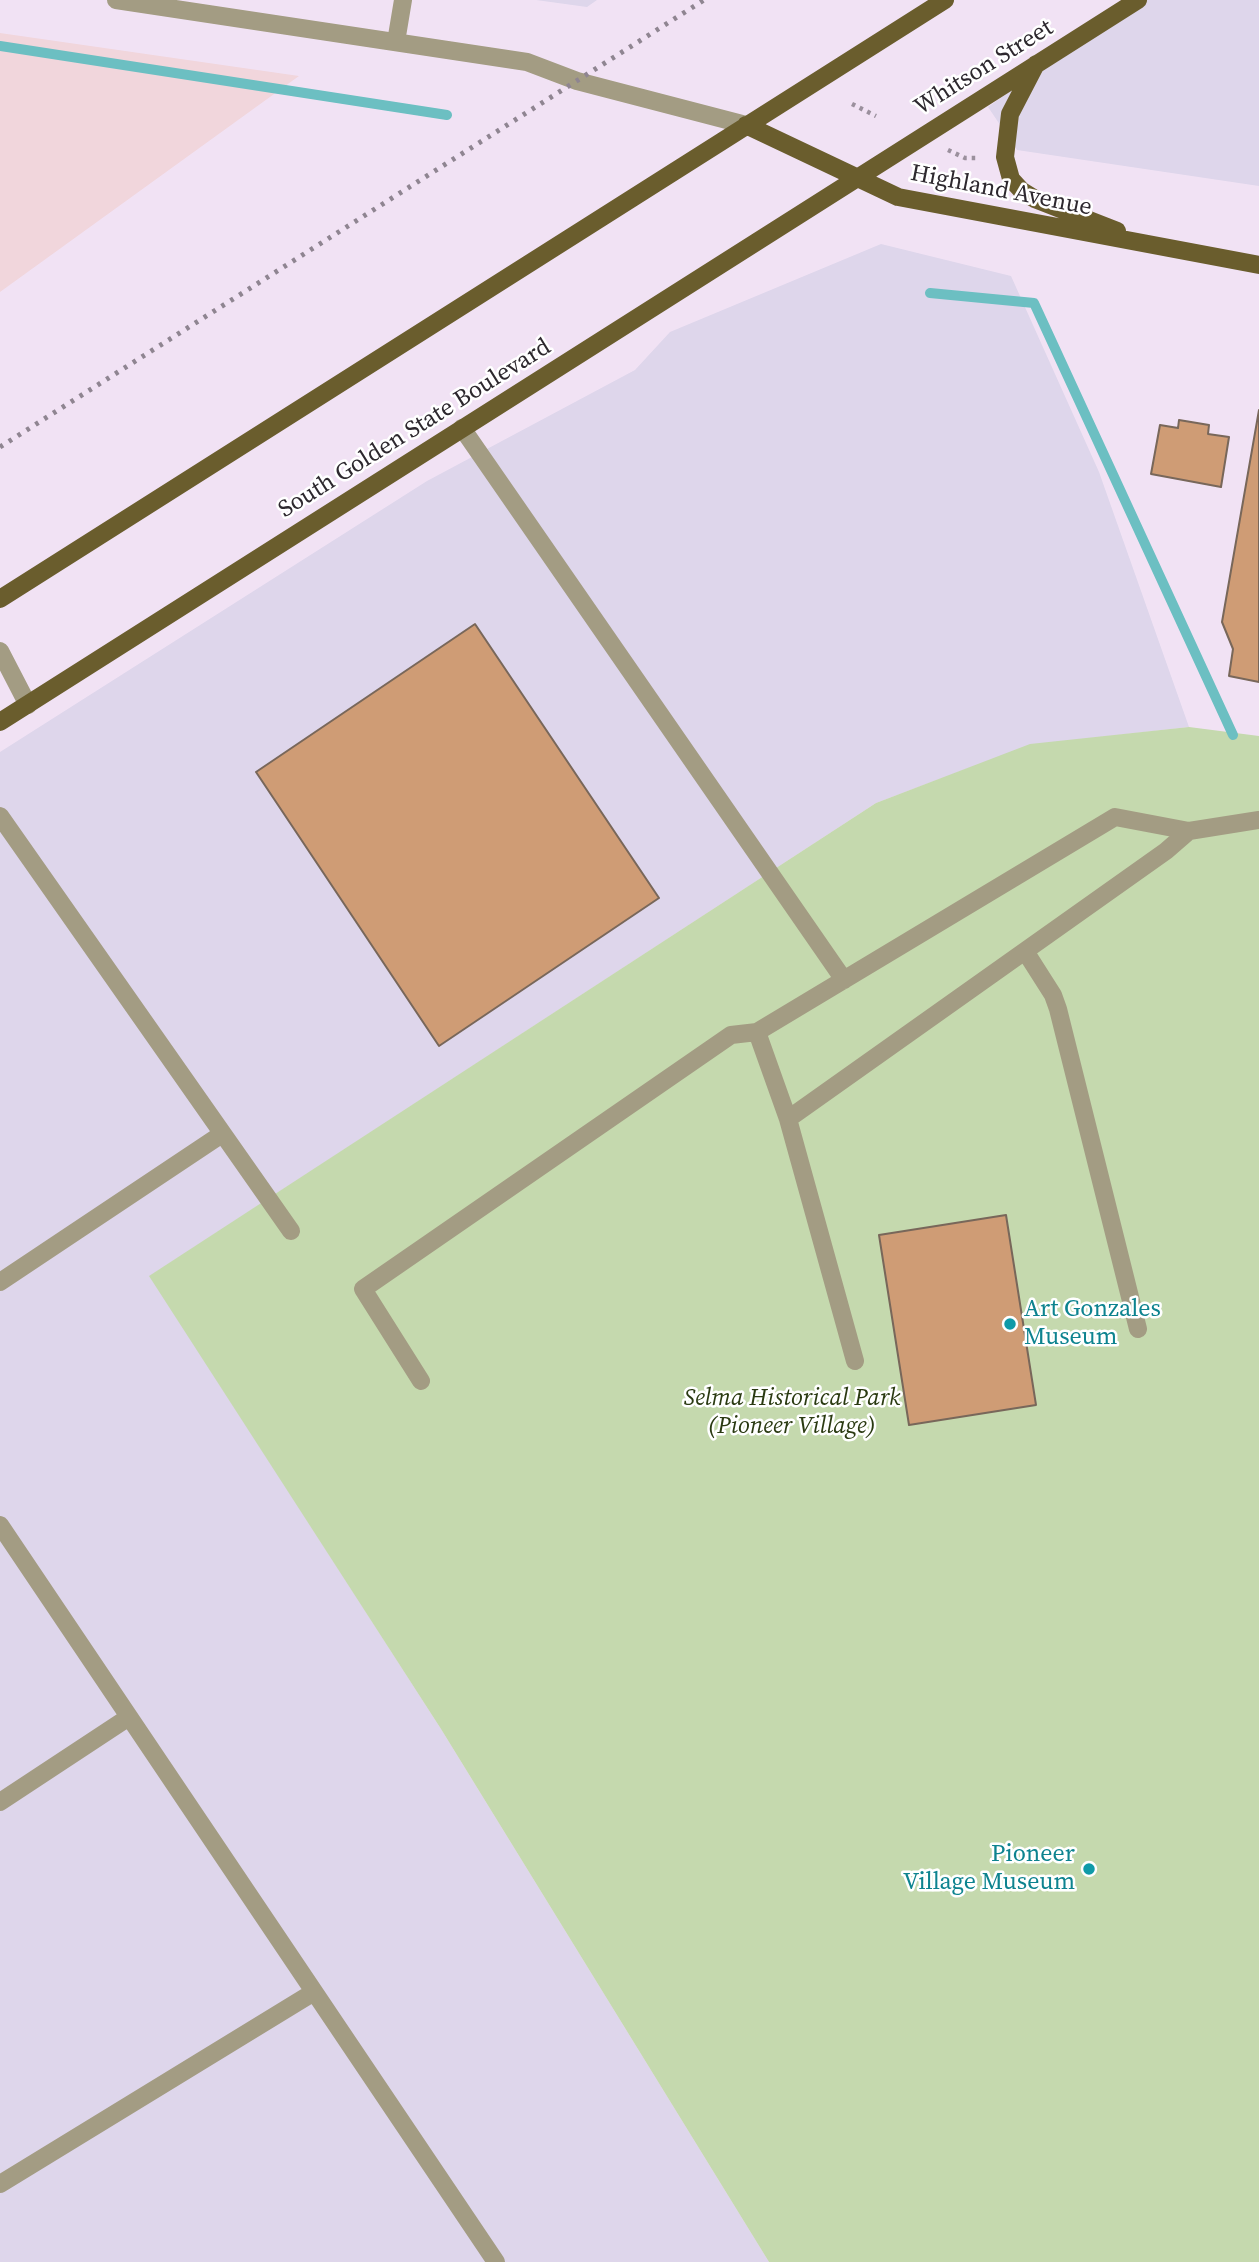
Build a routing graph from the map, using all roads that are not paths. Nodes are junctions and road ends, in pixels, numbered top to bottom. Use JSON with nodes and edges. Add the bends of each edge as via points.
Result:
{"nodes":[{"id":1,"x":116,"y":0,"type":"edge"},
{"id":2,"x":403,"y":0,"type":"edge"},
{"id":3,"x":945,"y":0,"type":"edge"},
{"id":4,"x":1138,"y":0,"type":"edge"},
{"id":5,"x":396,"y":42,"type":"junction"},
{"id":6,"x":1036,"y":64,"type":"junction"},
{"id":7,"x":746,"y":125,"type":"junction"},
{"id":8,"x":856,"y":178,"type":"junction"},
{"id":9,"x":1163,"y":248,"type":"junction"},
{"id":10,"x":1259,"y":265,"type":"edge"},
{"id":11,"x":462,"y":428,"type":"junction"},
{"id":12,"x":0,"y":599,"type":"edge"},
{"id":13,"x":0,"y":651,"type":"edge"},
{"id":14,"x":28,"y":705,"type":"junction"},
{"id":15,"x":0,"y":722,"type":"edge"},
{"id":16,"x":0,"y":816,"type":"edge"},
{"id":17,"x":1259,"y":820,"type":"edge"},
{"id":18,"x":1189,"y":831,"type":"junction"},
{"id":19,"x":1025,"y":951,"type":"junction"},
{"id":20,"x":844,"y":980,"type":"junction"},
{"id":21,"x":757,"y":1032,"type":"junction"},
{"id":22,"x":788,"y":1119,"type":"junction"},
{"id":23,"x":222,"y":1134,"type":"junction"},
{"id":24,"x":291,"y":1231,"type":"dead end"},
{"id":25,"x":0,"y":1282,"type":"edge"},
{"id":26,"x":1138,"y":1329,"type":"dead end"},
{"id":27,"x":855,"y":1361,"type":"dead end"},
{"id":28,"x":421,"y":1381,"type":"dead end"},
{"id":29,"x":0,"y":1525,"type":"edge"},
{"id":30,"x":129,"y":1717,"type":"junction"},
{"id":31,"x":0,"y":1802,"type":"edge"},
{"id":32,"x":314,"y":1992,"type":"junction"},
{"id":33,"x":0,"y":2184,"type":"edge"},
{"id":34,"x":495,"y":2262,"type":"edge"}],
"edges":[{"from":1,"to":5,"type":"street"},
{"from":2,"to":5,"type":"street"},
{"from":3,"to":7,"type":"main road"},
{"from":4,"to":6,"type":"main road","name":"Whitson Street"},
{"from":5,"to":7,"type":"street","via":[[527,62],[577,81]]},
{"from":6,"to":8,"type":"main road","name":"Whitson Street"},
{"from":6,"to":9,"type":"main road","via":[[1010,114],[1005,157],[1011,179],[1035,199]]},
{"from":7,"to":8,"type":"main road","name":"Highland Avenue"},
{"from":7,"to":12,"type":"main road"},
{"from":8,"to":9,"type":"main road","name":"Highland Avenue","via":[[898,197]]},
{"from":8,"to":11,"type":"main road","name":"South Golden State Boulevard"},
{"from":9,"to":10,"type":"main road","name":"Highland Avenue"},
{"from":11,"to":14,"type":"main road","name":"South Golden State Boulevard"},
{"from":11,"to":20,"type":"street"},
{"from":13,"to":14,"type":"street"},
{"from":14,"to":15,"type":"main road","name":"South Golden State Boulevard"},
{"from":16,"to":23,"type":"street"},
{"from":17,"to":18,"type":"street"},
{"from":18,"to":19,"type":"street"},
{"from":18,"to":20,"type":"street","via":[[1115,817]]},
{"from":19,"to":22,"type":"street"},
{"from":19,"to":26,"type":"street","via":[[1058,1009]]},
{"from":20,"to":21,"type":"street"},
{"from":21,"to":22,"type":"street"},
{"from":21,"to":28,"type":"street","via":[[731,1035],[363,1289]]},
{"from":22,"to":27,"type":"street"},
{"from":23,"to":24,"type":"street"},
{"from":23,"to":25,"type":"street"},
{"from":29,"to":30,"type":"street"},
{"from":30,"to":31,"type":"street"},
{"from":30,"to":32,"type":"street"},
{"from":32,"to":33,"type":"street"},
{"from":32,"to":34,"type":"street"}]}
